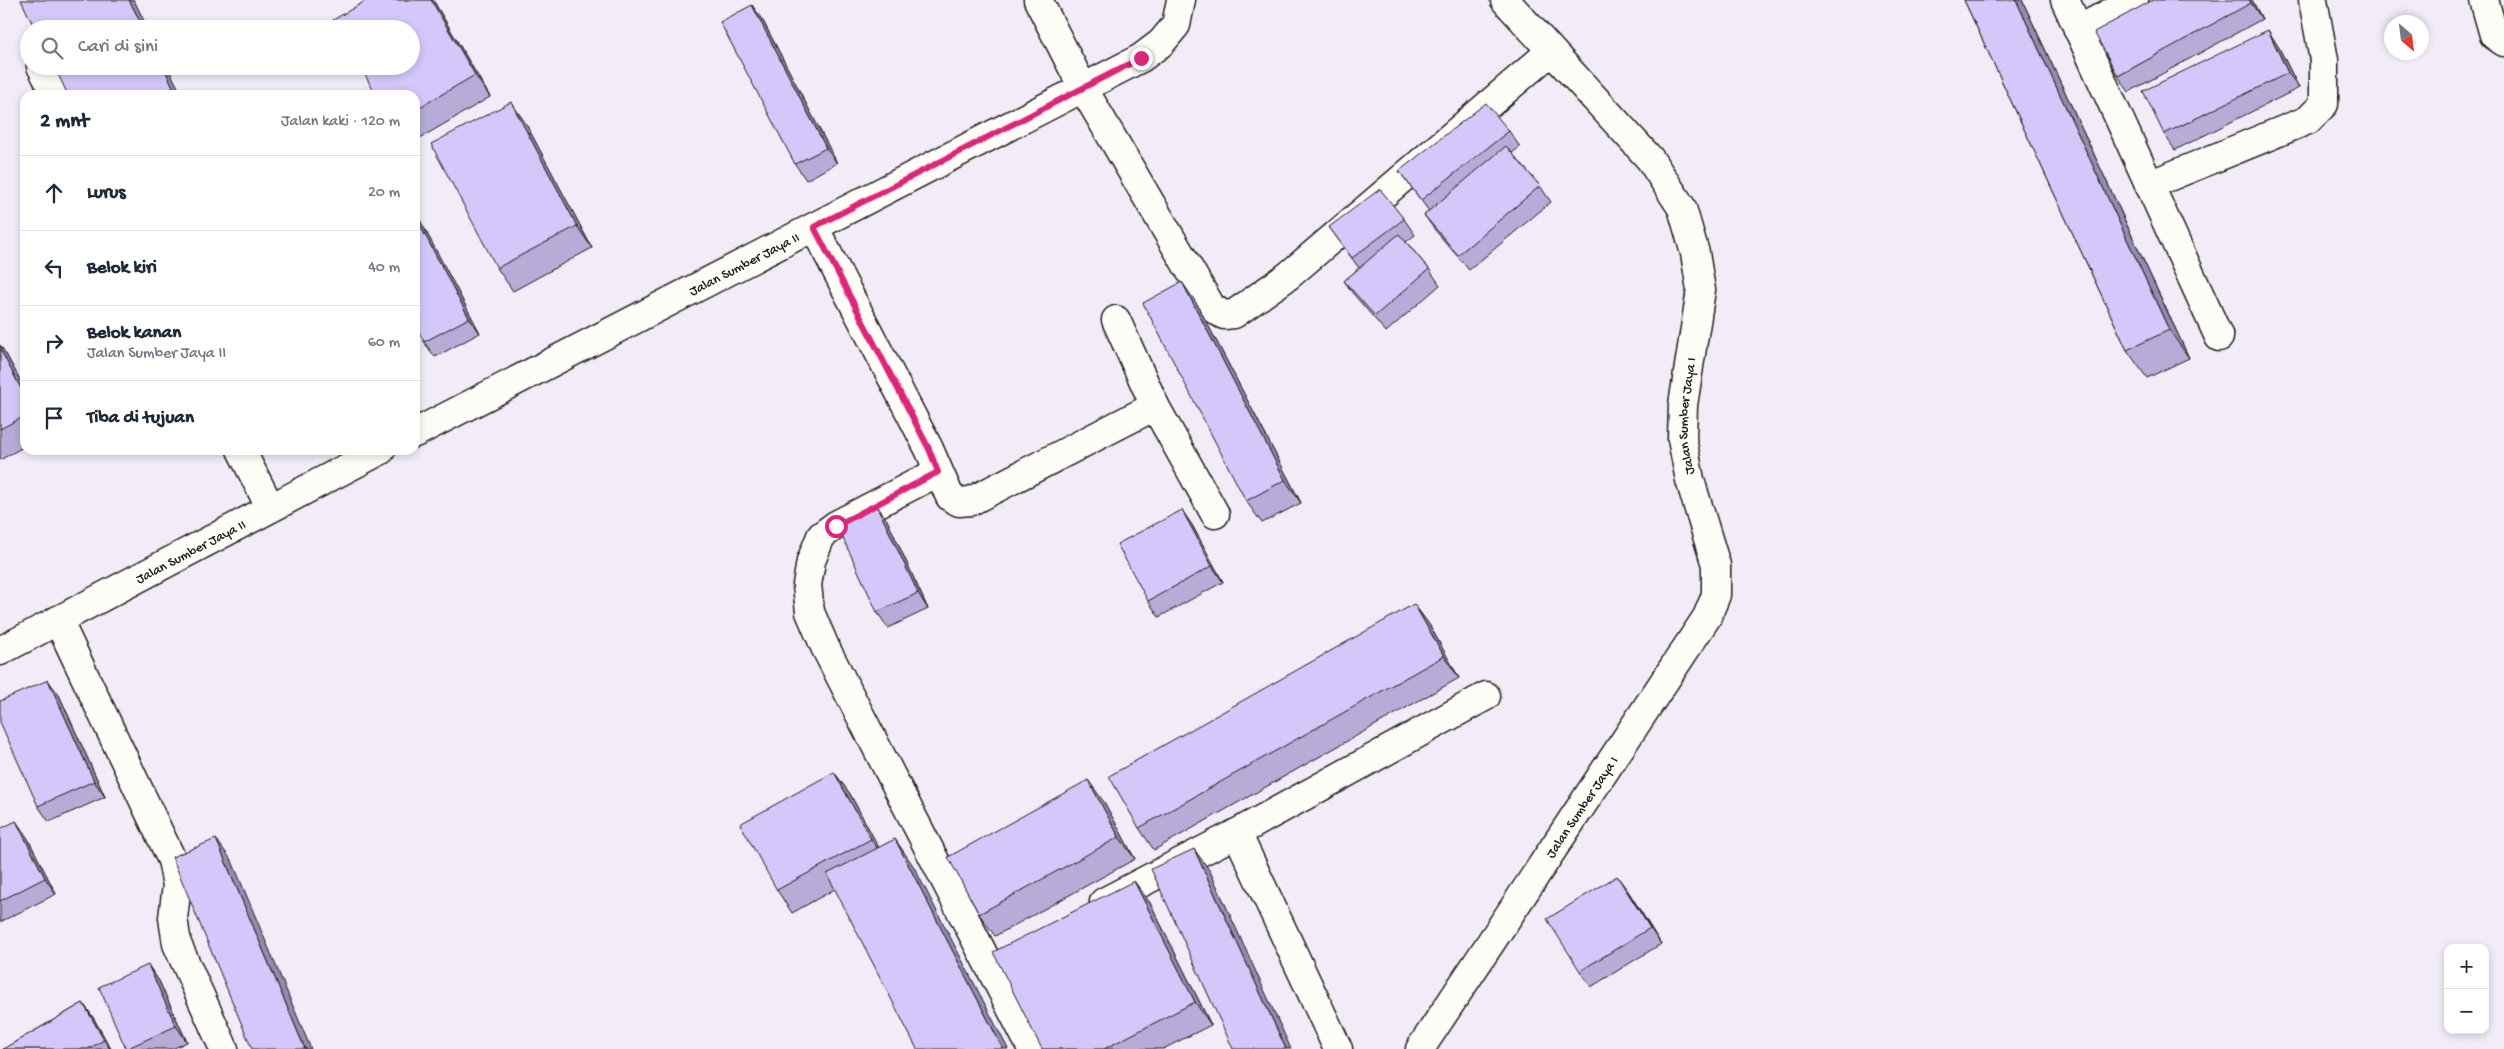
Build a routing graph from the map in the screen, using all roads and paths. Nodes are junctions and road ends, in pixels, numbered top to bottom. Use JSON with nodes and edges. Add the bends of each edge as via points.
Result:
{"nodes":[{"id":1,"x":1038,"y":0,"type":"edge"},
{"id":2,"x":1181,"y":0,"type":"edge"},
{"id":3,"x":1505,"y":0,"type":"edge"},
{"id":4,"x":2065,"y":0,"type":"edge"},
{"id":5,"x":2134,"y":0,"type":"edge"},
{"id":6,"x":2313,"y":0,"type":"edge"},
{"id":7,"x":2484,"y":0,"type":"edge"},
{"id":8,"x":2078,"y":30,"type":"junction"},
{"id":9,"x":2504,"y":42,"type":"edge"},
{"id":10,"x":1550,"y":52,"type":"junction"},
{"id":11,"x":46,"y":75,"type":"edge"},
{"id":12,"x":1083,"y":88,"type":"junction"},
{"id":13,"x":53,"y":90,"type":"edge"},
{"id":14,"x":2149,"y":185,"type":"junction"},
{"id":15,"x":814,"y":227,"type":"junction"},
{"id":16,"x":1116,"y":320,"type":"dead end"},
{"id":17,"x":2219,"y":337,"type":"dead end"},
{"id":18,"x":1155,"y":406,"type":"junction"},
{"id":19,"x":420,"y":429,"type":"edge"},
{"id":20,"x":244,"y":455,"type":"edge"},
{"id":21,"x":371,"y":455,"type":"edge"},
{"id":22,"x":938,"y":472,"type":"junction"},
{"id":23,"x":270,"y":507,"type":"junction"},
{"id":24,"x":1215,"y":514,"type":"dead end"},
{"id":25,"x":58,"y":620,"type":"junction"},
{"id":26,"x":0,"y":652,"type":"edge"},
{"id":27,"x":1486,"y":696,"type":"dead end"},
{"id":28,"x":1237,"y":833,"type":"junction"},
{"id":29,"x":1082,"y":914,"type":"edge"},
{"id":30,"x":1013,"y":950,"type":"edge"},
{"id":31,"x":987,"y":963,"type":"junction"},
{"id":32,"x":217,"y":1047,"type":"edge"},
{"id":33,"x":1032,"y":1049,"type":"edge"},
{"id":34,"x":1338,"y":1049,"type":"edge"},
{"id":35,"x":1420,"y":1049,"type":"edge"}],
"edges":[{"from":1,"to":12,"type":"street"},
{"from":2,"to":12,"type":"street","name":"Jalan Sumber Jaya II","via":[[1176,25],[1160,43],[1141,58]]},
{"from":3,"to":10,"type":"street","name":"Jalan Sumber Jaya I"},
{"from":4,"to":8,"type":"street"},
{"from":5,"to":8,"type":"street"},
{"from":6,"to":14,"type":"street","via":[[2324,60],[2324,104],[2308,120]]},
{"from":7,"to":9,"type":"street","via":[[2494,35]]},
{"from":8,"to":14,"type":"street"},
{"from":10,"to":12,"type":"street","via":[[1288,276],[1234,314],[1224,315],[1212,308]]},
{"from":10,"to":35,"type":"street","name":"Jalan Sumber Jaya I","via":[[1650,160],[1682,208],[1695,253],[1701,290],[1683,405],[1682,439],[1690,480],[1716,565],[1716,595],[1708,617]]},
{"from":11,"to":13,"type":"street"},
{"from":12,"to":15,"type":"street","name":"Jalan Sumber Jaya II"},
{"from":14,"to":17,"type":"street"},
{"from":15,"to":19,"type":"street","name":"Jalan Sumber Jaya II"},
{"from":15,"to":22,"type":"street"},
{"from":16,"to":18,"type":"street"},
{"from":18,"to":22,"type":"street","via":[[971,501],[959,502],[950,497]]},
{"from":18,"to":24,"type":"street"},
{"from":20,"to":23,"type":"street"},
{"from":21,"to":23,"type":"street","name":"Jalan Sumber Jaya II"},
{"from":22,"to":31,"type":"street","via":[[821,536],[811,561],[807,584],[810,612],[825,647]]},
{"from":23,"to":25,"type":"street","name":"Jalan Sumber Jaya II"},
{"from":25,"to":26,"type":"street","name":"Jalan Sumber Jaya II"},
{"from":25,"to":32,"type":"street","via":[[172,860],[177,886],[173,918],[177,944]]},
{"from":27,"to":28,"type":"street"},
{"from":28,"to":29,"type":"street"},
{"from":28,"to":34,"type":"street"},
{"from":30,"to":31,"type":"street"},
{"from":31,"to":33,"type":"street"}]}
